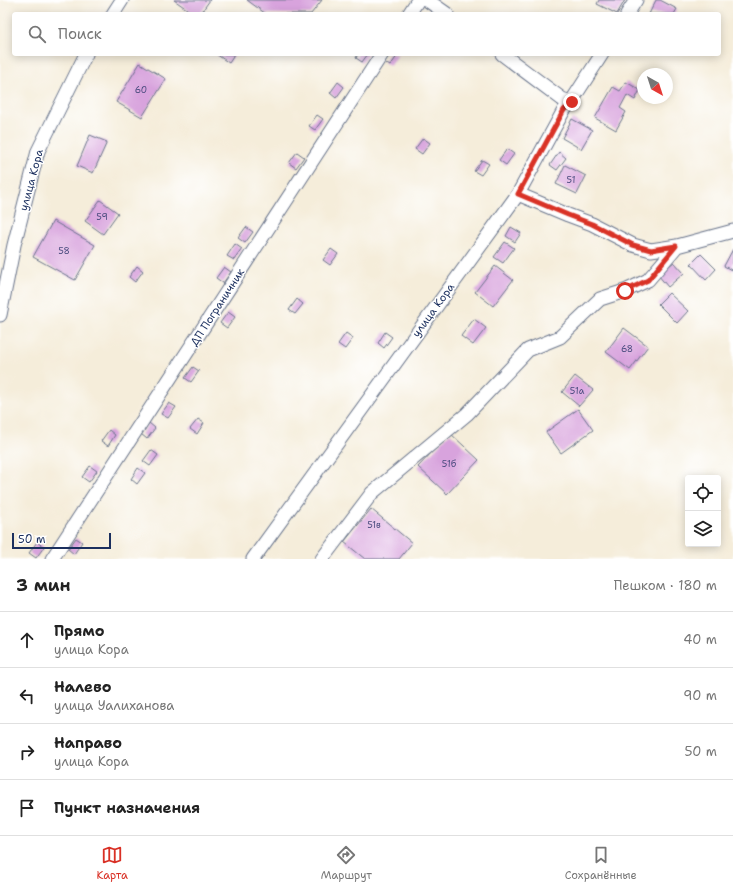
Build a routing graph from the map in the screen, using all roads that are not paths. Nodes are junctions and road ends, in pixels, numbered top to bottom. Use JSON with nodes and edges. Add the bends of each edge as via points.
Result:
{"nodes":[{"id":1,"x":122,"y":0,"type":"edge"},
{"id":2,"x":418,"y":0,"type":"edge"},
{"id":3,"x":427,"y":0,"type":"edge"},
{"id":4,"x":636,"y":0,"type":"edge"},
{"id":5,"x":114,"y":12,"type":"edge"},
{"id":6,"x":410,"y":12,"type":"edge"},
{"id":7,"x":444,"y":12,"type":"edge"},
{"id":8,"x":628,"y":12,"type":"edge"},
{"id":9,"x":85,"y":56,"type":"edge"},
{"id":10,"x":381,"y":56,"type":"edge"},
{"id":11,"x":505,"y":56,"type":"edge"},
{"id":12,"x":601,"y":56,"type":"edge"},
{"id":13,"x":572,"y":102,"type":"junction"},
{"id":14,"x":518,"y":194,"type":"junction"},
{"id":15,"x":733,"y":231,"type":"edge"},
{"id":16,"x":676,"y":246,"type":"junction"},
{"id":17,"x":0,"y":315,"type":"edge"},
{"id":18,"x":52,"y":559,"type":"edge"},
{"id":19,"x":253,"y":559,"type":"edge"},
{"id":20,"x":322,"y":559,"type":"edge"}],
"edges":[{"from":1,"to":5,"type":"street"},
{"from":2,"to":6,"type":"street"},
{"from":3,"to":7,"type":"street"},
{"from":4,"to":8,"type":"street"},
{"from":9,"to":17,"type":"street","name":"улица Кора","via":[[38,151],[14,245]]},
{"from":10,"to":18,"type":"street","name":"ДП Пограничник"},
{"from":11,"to":13,"type":"street","via":[[562,99]]},
{"from":12,"to":13,"type":"street","name":"улица Кора"},
{"from":13,"to":14,"type":"street","name":"улица Кора","via":[[564,110]]},
{"from":14,"to":16,"type":"street","via":[[592,224],[633,245],[651,250]]},
{"from":14,"to":19,"type":"street","name":"улица Кора"},
{"from":15,"to":16,"type":"street"},
{"from":16,"to":20,"type":"street","via":[[648,280],[600,299],[560,337],[528,350],[467,414],[372,493]]}]}
